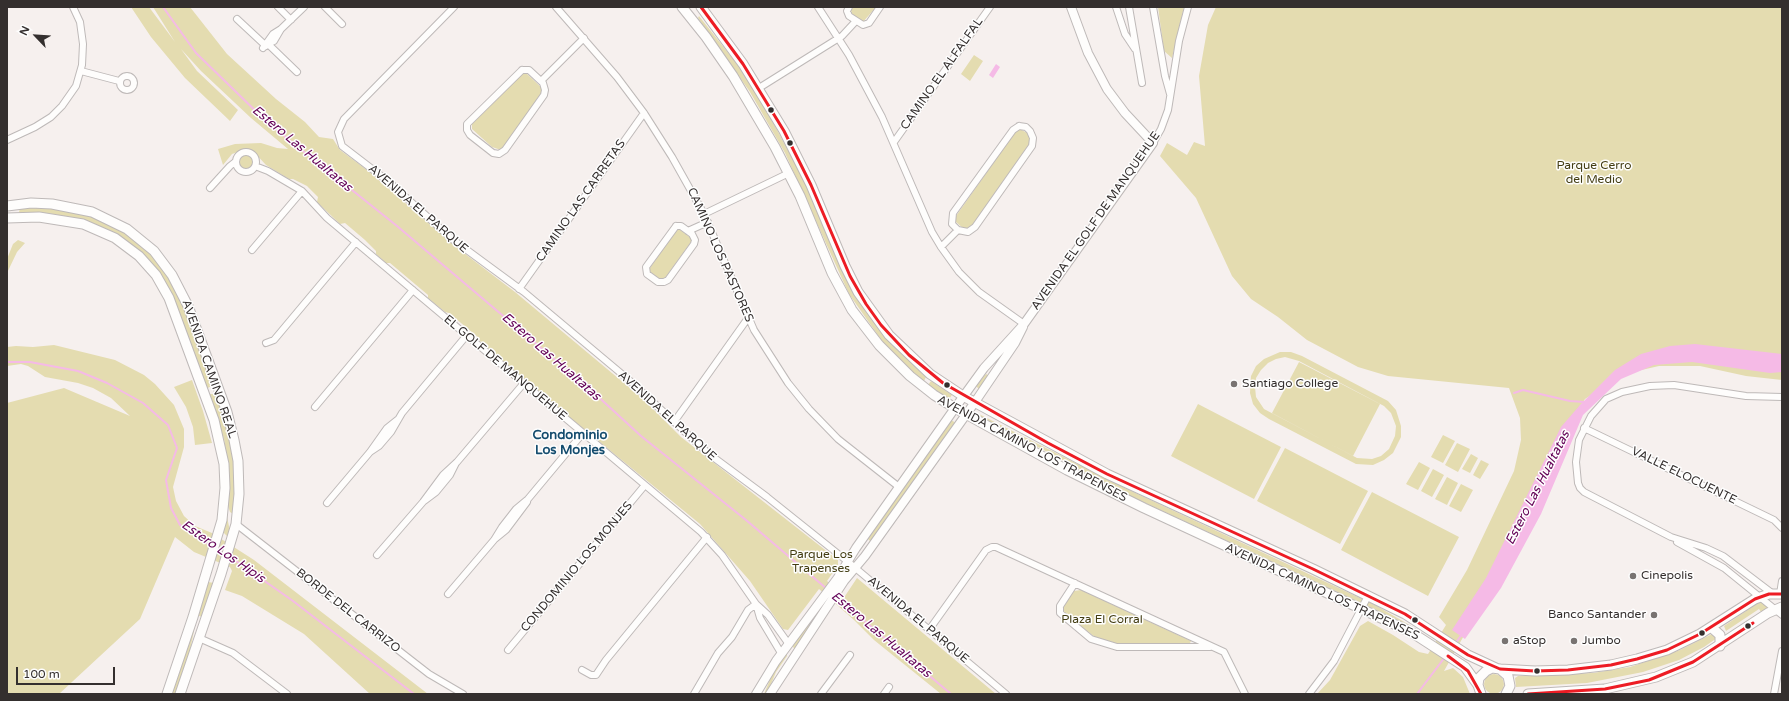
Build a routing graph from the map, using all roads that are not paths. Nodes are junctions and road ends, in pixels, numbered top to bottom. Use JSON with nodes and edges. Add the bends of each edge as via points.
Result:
{"nodes":[{"id":1,"x":73,"y":7,"type":"edge"},
{"id":2,"x":278,"y":7,"type":"edge"},
{"id":3,"x":304,"y":7,"type":"edge"},
{"id":4,"x":325,"y":7,"type":"edge"},
{"id":5,"x":454,"y":7,"type":"edge"},
{"id":6,"x":556,"y":7,"type":"edge"},
{"id":7,"x":682,"y":7,"type":"edge"},
{"id":8,"x":818,"y":7,"type":"edge"},
{"id":9,"x":849,"y":7,"type":"edge"},
{"id":10,"x":880,"y":7,"type":"edge"},
{"id":11,"x":990,"y":7,"type":"edge"},
{"id":12,"x":1071,"y":7,"type":"edge"},
{"id":13,"x":1116,"y":7,"type":"edge"},
{"id":14,"x":1129,"y":7,"type":"edge"},
{"id":15,"x":1154,"y":7,"type":"edge"},
{"id":16,"x":1188,"y":7,"type":"edge"},
{"id":17,"x":704,"y":11,"type":"edge"},
{"id":18,"x":237,"y":18,"type":"dead end"},
{"id":19,"x":692,"y":19,"type":"junction"},
{"id":20,"x":291,"y":20,"type":"junction"},
{"id":21,"x":855,"y":22,"type":"junction"},
{"id":22,"x":342,"y":24,"type":"dead end"},
{"id":23,"x":584,"y":38,"type":"junction"},
{"id":24,"x":838,"y":38,"type":"junction"},
{"id":25,"x":266,"y":46,"type":"junction"},
{"id":26,"x":1136,"y":51,"type":"junction"},
{"id":27,"x":81,"y":71,"type":"junction"},
{"id":28,"x":297,"y":72,"type":"dead end"},
{"id":29,"x":120,"y":81,"type":"dead end"},
{"id":30,"x":541,"y":81,"type":"junction"},
{"id":31,"x":1142,"y":83,"type":"dead end"},
{"id":32,"x":758,"y":88,"type":"junction"},
{"id":33,"x":1170,"y":94,"type":"junction"},
{"id":34,"x":644,"y":113,"type":"junction"},
{"id":35,"x":7,"y":140,"type":"edge"},
{"id":36,"x":894,"y":142,"type":"junction"},
{"id":37,"x":1153,"y":143,"type":"junction"},
{"id":38,"x":235,"y":162,"type":"junction"},
{"id":39,"x":255,"y":166,"type":"junction"},
{"id":40,"x":789,"y":173,"type":"junction"},
{"id":41,"x":210,"y":188,"type":"dead end"},
{"id":42,"x":302,"y":191,"type":"junction"},
{"id":43,"x":19,"y":204,"type":"junction"},
{"id":44,"x":7,"y":206,"type":"edge"},
{"id":45,"x":704,"y":214,"type":"junction"},
{"id":46,"x":12,"y":218,"type":"edge"},
{"id":47,"x":708,"y":222,"type":"junction"},
{"id":48,"x":958,"y":230,"type":"junction"},
{"id":49,"x":688,"y":231,"type":"junction"},
{"id":50,"x":356,"y":242,"type":"junction"},
{"id":51,"x":941,"y":247,"type":"junction"},
{"id":52,"x":252,"y":250,"type":"dead end"},
{"id":53,"x":519,"y":289,"type":"junction"},
{"id":54,"x":413,"y":290,"type":"junction"},
{"id":55,"x":748,"y":318,"type":"junction"},
{"id":56,"x":1024,"y":324,"type":"junction"},
{"id":57,"x":467,"y":335,"type":"junction"},
{"id":58,"x":266,"y":343,"type":"dead end"},
{"id":59,"x":930,"y":374,"type":"junction"},
{"id":60,"x":524,"y":383,"type":"junction"},
{"id":61,"x":217,"y":385,"type":"junction"},
{"id":62,"x":921,"y":386,"type":"junction"},
{"id":63,"x":203,"y":390,"type":"junction"},
{"id":64,"x":964,"y":396,"type":"junction"},
{"id":65,"x":1782,"y":397,"type":"edge"},
{"id":66,"x":975,"y":402,"type":"junction"},
{"id":67,"x":315,"y":407,"type":"dead end"},
{"id":68,"x":955,"y":408,"type":"junction"},
{"id":69,"x":966,"y":415,"type":"junction"},
{"id":70,"x":674,"y":422,"type":"junction"},
{"id":71,"x":1584,"y":428,"type":"junction"},
{"id":72,"x":583,"y":433,"type":"junction"},
{"id":73,"x":645,"y":485,"type":"junction"},
{"id":74,"x":899,"y":486,"type":"junction"},
{"id":75,"x":224,"y":500,"type":"junction"},
{"id":76,"x":327,"y":503,"type":"dead end"},
{"id":77,"x":1774,"y":520,"type":"junction"},
{"id":78,"x":1782,"y":520,"type":"edge"},
{"id":79,"x":236,"y":524,"type":"junction"},
{"id":80,"x":1782,"y":528,"type":"edge"},
{"id":81,"x":1671,"y":537,"type":"junction"},
{"id":82,"x":707,"y":538,"type":"junction"},
{"id":83,"x":377,"y":555,"type":"dead end"},
{"id":84,"x":847,"y":561,"type":"junction"},
{"id":85,"x":855,"y":568,"type":"junction"},
{"id":86,"x":1782,"y":580,"type":"edge"},
{"id":87,"x":840,"y":581,"type":"junction"},
{"id":88,"x":1075,"y":583,"type":"junction"},
{"id":89,"x":448,"y":594,"type":"dead end"},
{"id":90,"x":1778,"y":594,"type":"edge"},
{"id":91,"x":1368,"y":596,"type":"junction"},
{"id":92,"x":1760,"y":597,"type":"junction"},
{"id":93,"x":756,"y":604,"type":"junction"},
{"id":94,"x":823,"y":605,"type":"junction"},
{"id":95,"x":1361,"y":610,"type":"junction"},
{"id":96,"x":1780,"y":611,"type":"edge"},
{"id":97,"x":193,"y":617,"type":"junction"},
{"id":98,"x":202,"y":628,"type":"junction"},
{"id":99,"x":1712,"y":628,"type":"junction"},
{"id":100,"x":930,"y":630,"type":"junction"},
{"id":101,"x":199,"y":638,"type":"junction"},
{"id":102,"x":788,"y":643,"type":"junction"},
{"id":103,"x":1212,"y":646,"type":"junction"},
{"id":104,"x":1720,"y":646,"type":"junction"},
{"id":105,"x":508,"y":650,"type":"dead end"},
{"id":106,"x":1782,"y":651,"type":"edge"},
{"id":107,"x":781,"y":653,"type":"junction"},
{"id":108,"x":850,"y":655,"type":"dead end"},
{"id":109,"x":1498,"y":669,"type":"junction"},
{"id":110,"x":582,"y":670,"type":"dead end"},
{"id":111,"x":783,"y":673,"type":"junction"},
{"id":112,"x":889,"y":687,"type":"dead end"},
{"id":113,"x":1480,"y":692,"type":"edge"},
{"id":114,"x":772,"y":693,"type":"edge"},
{"id":115,"x":167,"y":694,"type":"edge"},
{"id":116,"x":180,"y":694,"type":"edge"},
{"id":117,"x":287,"y":694,"type":"edge"},
{"id":118,"x":463,"y":694,"type":"edge"},
{"id":119,"x":694,"y":694,"type":"edge"},
{"id":120,"x":756,"y":694,"type":"edge"},
{"id":121,"x":821,"y":694,"type":"edge"},
{"id":122,"x":884,"y":694,"type":"edge"},
{"id":123,"x":1006,"y":694,"type":"edge"},
{"id":124,"x":1245,"y":694,"type":"edge"},
{"id":125,"x":1309,"y":694,"type":"edge"},
{"id":126,"x":1506,"y":694,"type":"edge"},
{"id":127,"x":1528,"y":694,"type":"edge"},
{"id":128,"x":1774,"y":694,"type":"edge"}],
"edges":[{"from":1,"to":27,"type":"street","via":[[83,37]]},
{"from":2,"to":20,"type":"street"},
{"from":3,"to":20,"type":"street"},
{"from":4,"to":22,"type":"street"},
{"from":5,"to":53,"type":"street","name":"AVENIDA EL PARQUE","via":[[344,119],[338,132],[339,140],[344,149],[389,182],[452,239]]},
{"from":6,"to":23,"type":"street","name":"CAMINO LOS PASTORES"},
{"from":7,"to":19,"type":"main road","name":"AVENIDA CAMINO LOS TRAPENSES"},
{"from":8,"to":24,"type":"street"},
{"from":9,"to":21,"type":"street","via":[[848,15]]},
{"from":10,"to":21,"type":"street","via":[[867,24],[860,25]]},
{"from":11,"to":36,"type":"street","name":"CAMINO EL ALFALFAL"},
{"from":12,"to":37,"type":"street","via":[[1088,53],[1107,89],[1124,113]]},
{"from":13,"to":26,"type":"street","via":[[1125,34]]},
{"from":14,"to":26,"type":"street"},
{"from":15,"to":33,"type":"street","name":"AVENIDA EL GOLF DE MANQUEHUE"},
{"from":16,"to":33,"type":"street","name":"AVENIDA EL GOLF DE MANQUEHUE"},
{"from":17,"to":19,"type":"main road"},
{"from":17,"to":32,"type":"main road","name":"AVENIDA CAMINO LOS TRAPENSES","via":[[733,48]]},
{"from":18,"to":25,"type":"street"},
{"from":19,"to":40,"type":"main road","name":"AVENIDA CAMINO LOS TRAPENSES","via":[[739,86]]},
{"from":20,"to":25,"type":"street","via":[[270,37]]},
{"from":21,"to":24,"type":"street"},
{"from":23,"to":30,"type":"street"},
{"from":23,"to":34,"type":"street","name":"CAMINO LOS PASTORES"},
{"from":24,"to":32,"type":"street"},
{"from":24,"to":36,"type":"street","via":[[868,88]]},
{"from":25,"to":28,"type":"street"},
{"from":26,"to":31,"type":"street"},
{"from":27,"to":29,"type":"street"},
{"from":27,"to":35,"type":"street","via":[[72,92],[57,112],[36,127]]},
{"from":30,"to":30,"type":"street","via":[[529,70],[520,71],[468,122],[468,133],[493,153],[504,152],[544,95],[545,87]]},
{"from":32,"to":59,"type":"main road","name":"AVENIDA CAMINO LOS TRAPENSES","via":[[804,169],[858,292],[889,335]]},
{"from":33,"to":37,"type":"street","name":"AVENIDA EL GOLF DE MANQUEHUE","via":[[1166,116]]},
{"from":34,"to":45,"type":"street","name":"CAMINO LOS PASTORES"},
{"from":34,"to":53,"type":"street","name":"CAMINO LAS CARRETAS"},
{"from":36,"to":51,"type":"street"},
{"from":37,"to":56,"type":"street","name":"AVENIDA EL GOLF DE MANQUEHUE"},
{"from":38,"to":39,"type":"street","via":[[242,172],[249,172]]},
{"from":38,"to":39,"type":"street","via":[[238,155],[249,153],[255,158]]},
{"from":38,"to":41,"type":"street"},
{"from":39,"to":42,"type":"street","name":"EL GOLF DE MANQUEHUE"},
{"from":40,"to":45,"type":"street"},
{"from":40,"to":62,"type":"main road","name":"AVENIDA CAMINO LOS TRAPENSES","via":[[832,273],[852,310],[879,345]]},
{"from":42,"to":50,"type":"street","name":"EL GOLF DE MANQUEHUE","via":[[320,212]]},
{"from":42,"to":52,"type":"street"},
{"from":43,"to":44,"type":"main road","name":"AVENIDA CAMINO REAL"},
{"from":43,"to":46,"type":"main road"},
{"from":43,"to":61,"type":"main road","name":"AVENIDA CAMINO REAL","via":[[52,204],[82,209],[116,222],[143,241],[164,263],[179,287]]},
{"from":45,"to":47,"type":"street","name":"CAMINO LOS PASTORES"},
{"from":46,"to":63,"type":"main road","name":"AVENIDA CAMINO REAL","via":[[52,218],[83,224],[109,234],[139,256],[156,275],[169,298]]},
{"from":47,"to":49,"type":"street"},
{"from":47,"to":55,"type":"street","name":"CAMINO LOS PASTORES"},
{"from":48,"to":48,"type":"street","via":[[966,232],[973,229],[1032,146],[1032,135],[1026,127],[1019,126],[1013,130],[953,213],[951,221]]},
{"from":48,"to":51,"type":"street"},
{"from":49,"to":49,"type":"street","via":[[679,226],[673,228],[647,265],[646,271],[649,276],[661,283],[668,280],[694,244],[694,238]]},
{"from":50,"to":54,"type":"street","name":"EL GOLF DE MANQUEHUE"},
{"from":50,"to":58,"type":"street","via":[[274,340]]},
{"from":51,"to":56,"type":"street","via":[[978,292]]},
{"from":53,"to":70,"type":"street","name":"AVENIDA EL PARQUE"},
{"from":54,"to":57,"type":"street","name":"EL GOLF DE MANQUEHUE"},
{"from":54,"to":67,"type":"street"},
{"from":55,"to":70,"type":"street"},
{"from":55,"to":74,"type":"street","name":"CAMINO LOS PASTORES","via":[[778,370],[808,409],[846,446]]},
{"from":56,"to":64,"type":"street","name":"AVENIDA EL GOLF DE MANQUEHUE"},
{"from":56,"to":66,"type":"street","name":"AVENIDA EL GOLF DE MANQUEHUE","via":[[1015,343]]},
{"from":57,"to":60,"type":"street","name":"EL GOLF DE MANQUEHUE"},
{"from":57,"to":76,"type":"street","via":[[397,420],[391,432],[370,452]]},
{"from":59,"to":62,"type":"main road","via":[[928,381]]},
{"from":59,"to":64,"type":"main road","name":"AVENIDA CAMINO LOS TRAPENSES"},
{"from":60,"to":72,"type":"street","name":"EL GOLF DE MANQUEHUE"},
{"from":60,"to":83,"type":"street"},
{"from":61,"to":63,"type":"main road","via":[[210,390]]},
{"from":61,"to":79,"type":"main road","name":"AVENIDA CAMINO REAL","via":[[236,451],[239,482]]},
{"from":62,"to":68,"type":"main road","name":"AVENIDA CAMINO LOS TRAPENSES"},
{"from":63,"to":75,"type":"main road","name":"AVENIDA CAMINO REAL","via":[[218,431],[222,452]]},
{"from":64,"to":66,"type":"main road","name":"AVENIDA CAMINO LOS TRAPENSES"},
{"from":64,"to":68,"type":"street","name":"AVENIDA EL GOLF DE MANQUEHUE"},
{"from":65,"to":71,"type":"street","via":[[1746,396],[1681,385],[1650,386],[1608,397],[1600,404]]},
{"from":66,"to":69,"type":"street","name":"AVENIDA EL GOLF DE MANQUEHUE"},
{"from":66,"to":91,"type":"main road","name":"AVENIDA CAMINO LOS TRAPENSES","via":[[1107,474]]},
{"from":68,"to":69,"type":"main road","name":"AVENIDA CAMINO LOS TRAPENSES"},
{"from":68,"to":74,"type":"street","name":"AVENIDA EL GOLF DE MANQUEHUE"},
{"from":69,"to":85,"type":"street","name":"AVENIDA EL GOLF DE MANQUEHUE"},
{"from":69,"to":95,"type":"main road","name":"AVENIDA CAMINO LOS TRAPENSES","via":[[1067,470]]},
{"from":70,"to":84,"type":"street","name":"AVENIDA EL PARQUE","via":[[709,454],[768,497]]},
{"from":71,"to":77,"type":"street","name":"VALLE ELOCUENTE"},
{"from":71,"to":81,"type":"street","via":[[1576,457],[1580,488],[1609,506]]},
{"from":72,"to":73,"type":"street","name":"EL GOLF DE MANQUEHUE"},
{"from":72,"to":89,"type":"street","via":[[528,499],[519,514]]},
{"from":73,"to":82,"type":"street","name":"EL GOLF DE MANQUEHUE"},
{"from":73,"to":105,"type":"street","name":"CONDOMINIO LOS MONJES"},
{"from":74,"to":84,"type":"street","name":"AVENIDA EL GOLF DE MANQUEHUE"},
{"from":75,"to":79,"type":"main road","via":[[230,517]]},
{"from":75,"to":97,"type":"main road","name":"AVENIDA CAMINO REAL","via":[[219,533]]},
{"from":77,"to":78,"type":"street"},
{"from":77,"to":80,"type":"street","name":"VALLE ELOCUENTE"},
{"from":79,"to":98,"type":"main road","name":"AVENIDA CAMINO REAL"},
{"from":79,"to":118,"type":"street","name":"BORDE DEL CARRIZO","via":[[429,674]]},
{"from":81,"to":90,"type":"street","via":[[1723,556]]},
{"from":81,"to":92,"type":"street","via":[[1718,564]]},
{"from":82,"to":93,"type":"street","name":"EL GOLF DE MANQUEHUE"},
{"from":82,"to":110,"type":"street","via":[[596,675]]},
{"from":84,"to":85,"type":"street","name":"AVENIDA EL PARQUE"},
{"from":84,"to":87,"type":"street","name":"AVENIDA EL GOLF DE MANQUEHUE"},
{"from":85,"to":87,"type":"street","name":"AVENIDA EL GOLF DE MANQUEHUE"},
{"from":85,"to":100,"type":"street","name":"AVENIDA EL PARQUE"},
{"from":86,"to":90,"type":"street"},
{"from":87,"to":94,"type":"street","name":"AVENIDA EL GOLF DE MANQUEHUE"},
{"from":88,"to":100,"type":"street","via":[[992,547],[986,550]]},
{"from":88,"to":103,"type":"street"},
{"from":88,"to":103,"type":"street","via":[[1060,606],[1060,613],[1091,639],[1116,647]]},
{"from":90,"to":92,"type":"main road","name":"AVENIDA CAMINO LOS TRAPENSES"},
{"from":91,"to":95,"type":"street"},
{"from":91,"to":109,"type":"main road","name":"AVENIDA CAMINO LOS TRAPENSES","via":[[1405,614],[1468,655]]},
{"from":92,"to":96,"type":"street"},
{"from":92,"to":99,"type":"main road","name":"AVENIDA CAMINO LOS TRAPENSES"},
{"from":93,"to":102,"type":"street","name":"EL GOLF DE MANQUEHUE","via":[[768,615]]},
{"from":93,"to":107,"type":"street","name":"EL GOLF DE MANQUEHUE","via":[[762,622]]},
{"from":93,"to":119,"type":"street","via":[[748,610]]},
{"from":94,"to":102,"type":"street","name":"AVENIDA EL GOLF DE MANQUEHUE"},
{"from":94,"to":111,"type":"street","name":"AVENIDA EL GOLF DE MANQUEHUE","via":[[816,625]]},
{"from":95,"to":113,"type":"main road","name":"AVENIDA CAMINO LOS TRAPENSES","via":[[1404,629],[1460,664],[1471,674]]},
{"from":95,"to":125,"type":"street","via":[[1334,661]]},
{"from":96,"to":104,"type":"main road"},
{"from":97,"to":98,"type":"main road","via":[[200,622]]},
{"from":97,"to":115,"type":"main road"},
{"from":98,"to":101,"type":"main road","name":"AVENIDA CAMINO REAL"},
{"from":99,"to":104,"type":"main road","via":[[1720,634]]},
{"from":99,"to":109,"type":"main road","name":"AVENIDA CAMINO LOS TRAPENSES","via":[[1667,650],[1624,663],[1561,671]]},
{"from":100,"to":123,"type":"street","name":"AVENIDA EL PARQUE"},
{"from":101,"to":116,"type":"main road","name":"AVENIDA CAMINO REAL"},
{"from":101,"to":117,"type":"street","via":[[233,653]]},
{"from":102,"to":107,"type":"street","name":"AVENIDA EL GOLF DE MANQUEHUE"},
{"from":102,"to":111,"type":"street","via":[[791,651]]},
{"from":103,"to":124,"type":"street","via":[[1227,655]]},
{"from":104,"to":127,"type":"main road","via":[[1678,669],[1634,684],[1601,690]]},
{"from":106,"to":128,"type":"street"},
{"from":107,"to":120,"type":"street","name":"AVENIDA EL GOLF DE MANQUEHUE"},
{"from":108,"to":121,"type":"street"},
{"from":109,"to":113,"type":"main road","via":[[1489,669],[1479,678]]},
{"from":109,"to":126,"type":"main road","via":[[1506,673],[1509,679],[1510,686]]},
{"from":111,"to":114,"type":"street","name":"AVENIDA EL GOLF DE MANQUEHUE"},
{"from":112,"to":122,"type":"street"}]}
